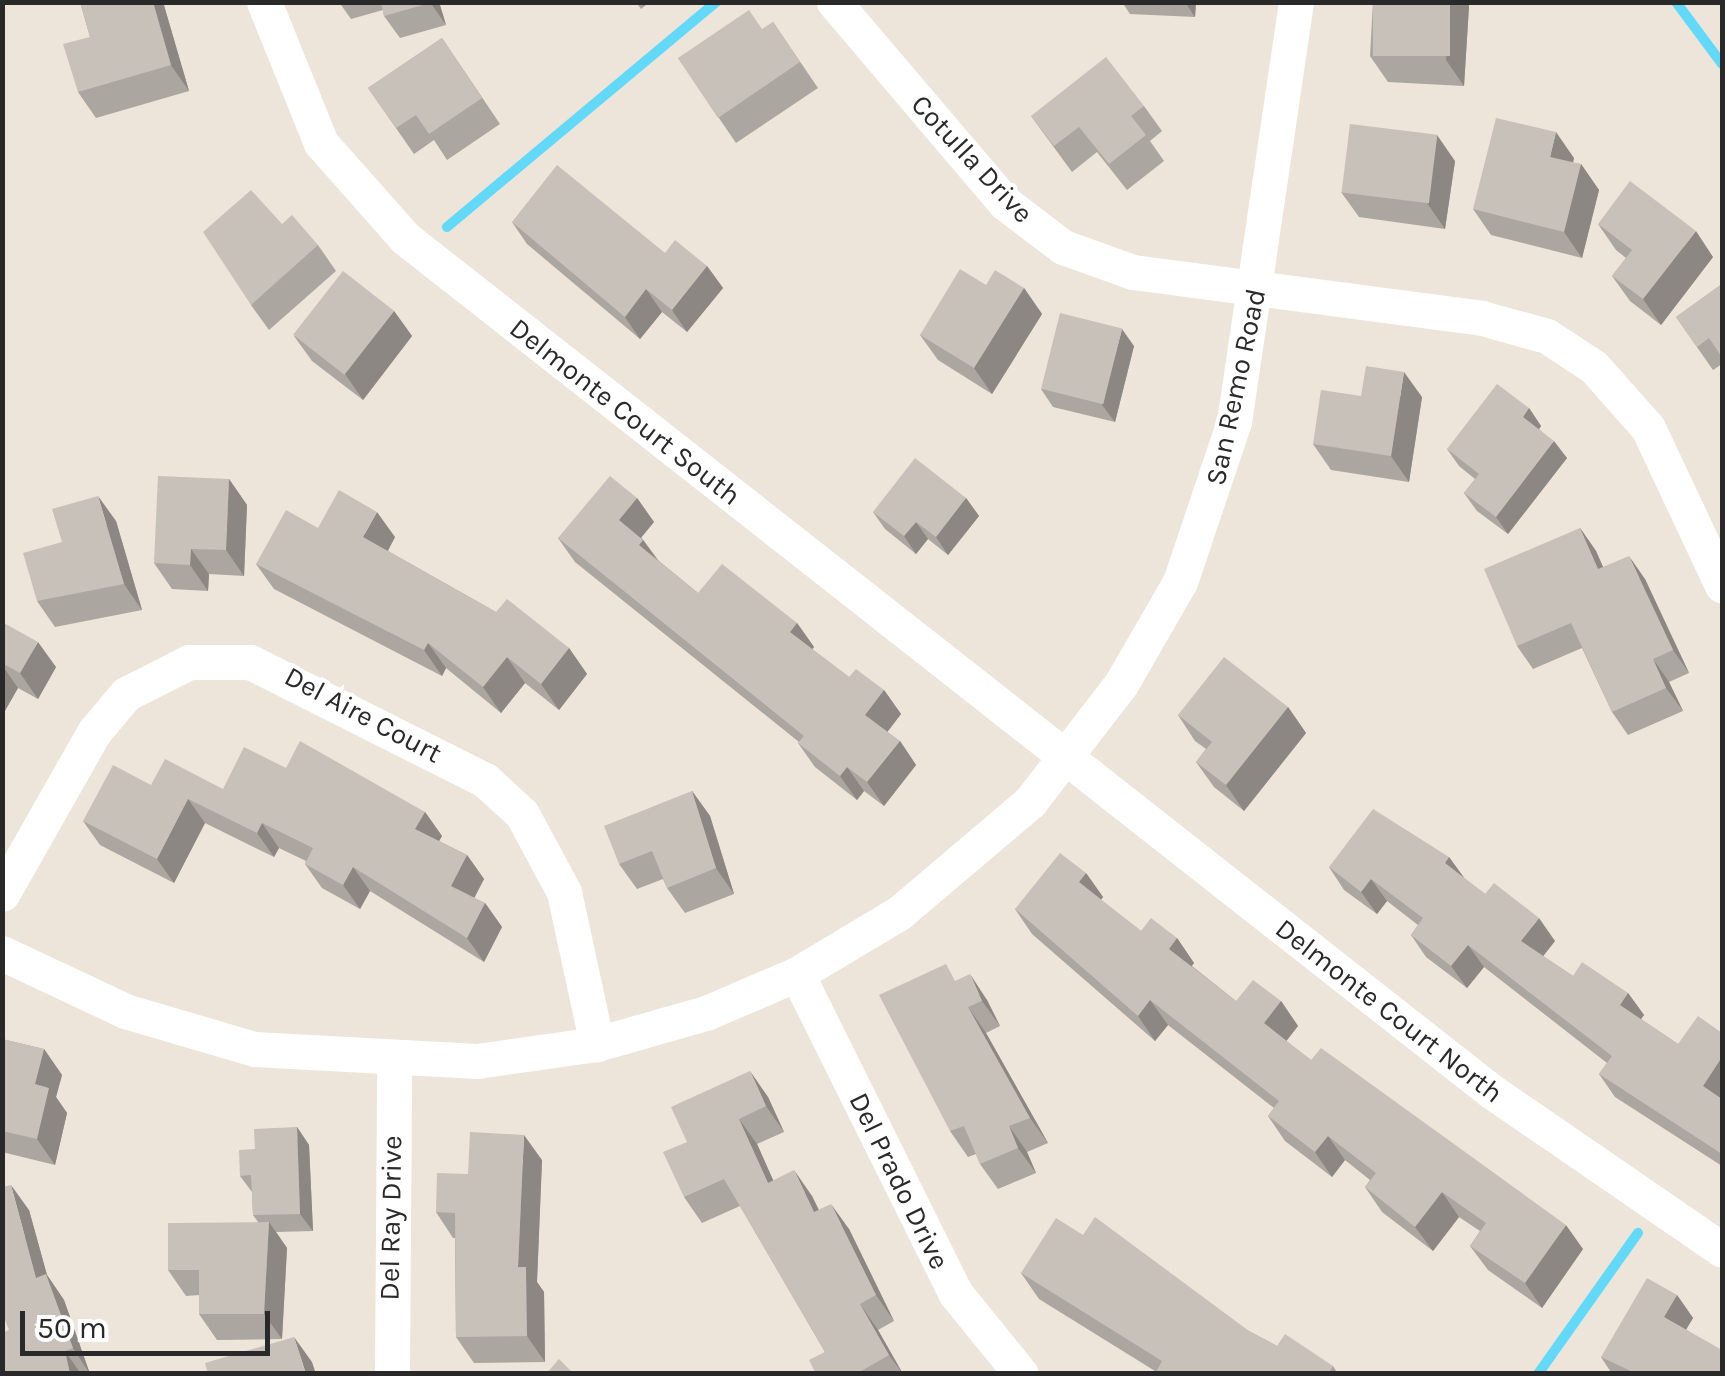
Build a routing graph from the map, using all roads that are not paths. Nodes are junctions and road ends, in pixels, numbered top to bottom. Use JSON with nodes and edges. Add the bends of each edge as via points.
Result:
{"nodes":[{"id":1,"x":264,"y":2,"type":"edge"},
{"id":2,"x":834,"y":2,"type":"edge"},
{"id":3,"x":1296,"y":2,"type":"edge"},
{"id":4,"x":1258,"y":293,"type":"junction"},
{"id":5,"x":1722,"y":585,"type":"edge"},
{"id":6,"x":1066,"y":759,"type":"junction"},
{"id":7,"x":2,"y":894,"type":"edge"},
{"id":8,"x":2,"y":953,"type":"edge"},
{"id":9,"x":797,"y":974,"type":"junction"},
{"id":10,"x":597,"y":1044,"type":"junction"},
{"id":11,"x":394,"y":1063,"type":"junction"},
{"id":12,"x":1722,"y":1250,"type":"edge"},
{"id":13,"x":392,"y":1374,"type":"edge"},
{"id":14,"x":1021,"y":1374,"type":"edge"}],
"edges":[{"from":1,"to":6,"type":"street","name":"Delmonte Court South","via":[[303,110],[374,210]]},
{"from":2,"to":4,"type":"street","name":"Cotulla Drive","via":[[1006,203],[1063,248],[1133,272]]},
{"from":3,"to":4,"type":"street","name":"San Remo Road"},
{"from":4,"to":5,"type":"street","via":[[1482,318],[1547,336],[1594,367],[1648,428]]},
{"from":4,"to":6,"type":"street","name":"San Remo Road","via":[[1234,422],[1199,536],[1144,648]]},
{"from":6,"to":9,"type":"street","name":"San Remo Road","via":[[946,877]]},
{"from":6,"to":12,"type":"street","name":"Delmonte Court North","via":[[1491,1091]]},
{"from":7,"to":10,"type":"street","name":"Del Aire Court","via":[[94,732],[126,694],[188,662],[250,662],[485,780],[522,814],[564,892]]},
{"from":8,"to":11,"type":"street","name":"San Remo Road","via":[[194,1034]]},
{"from":9,"to":10,"type":"street","name":"San Remo Road"},
{"from":9,"to":14,"type":"street","name":"Del Prado Drive","via":[[956,1294]]},
{"from":10,"to":11,"type":"street","name":"San Remo Road"},
{"from":11,"to":13,"type":"street","name":"Del Ray Drive"}]}
